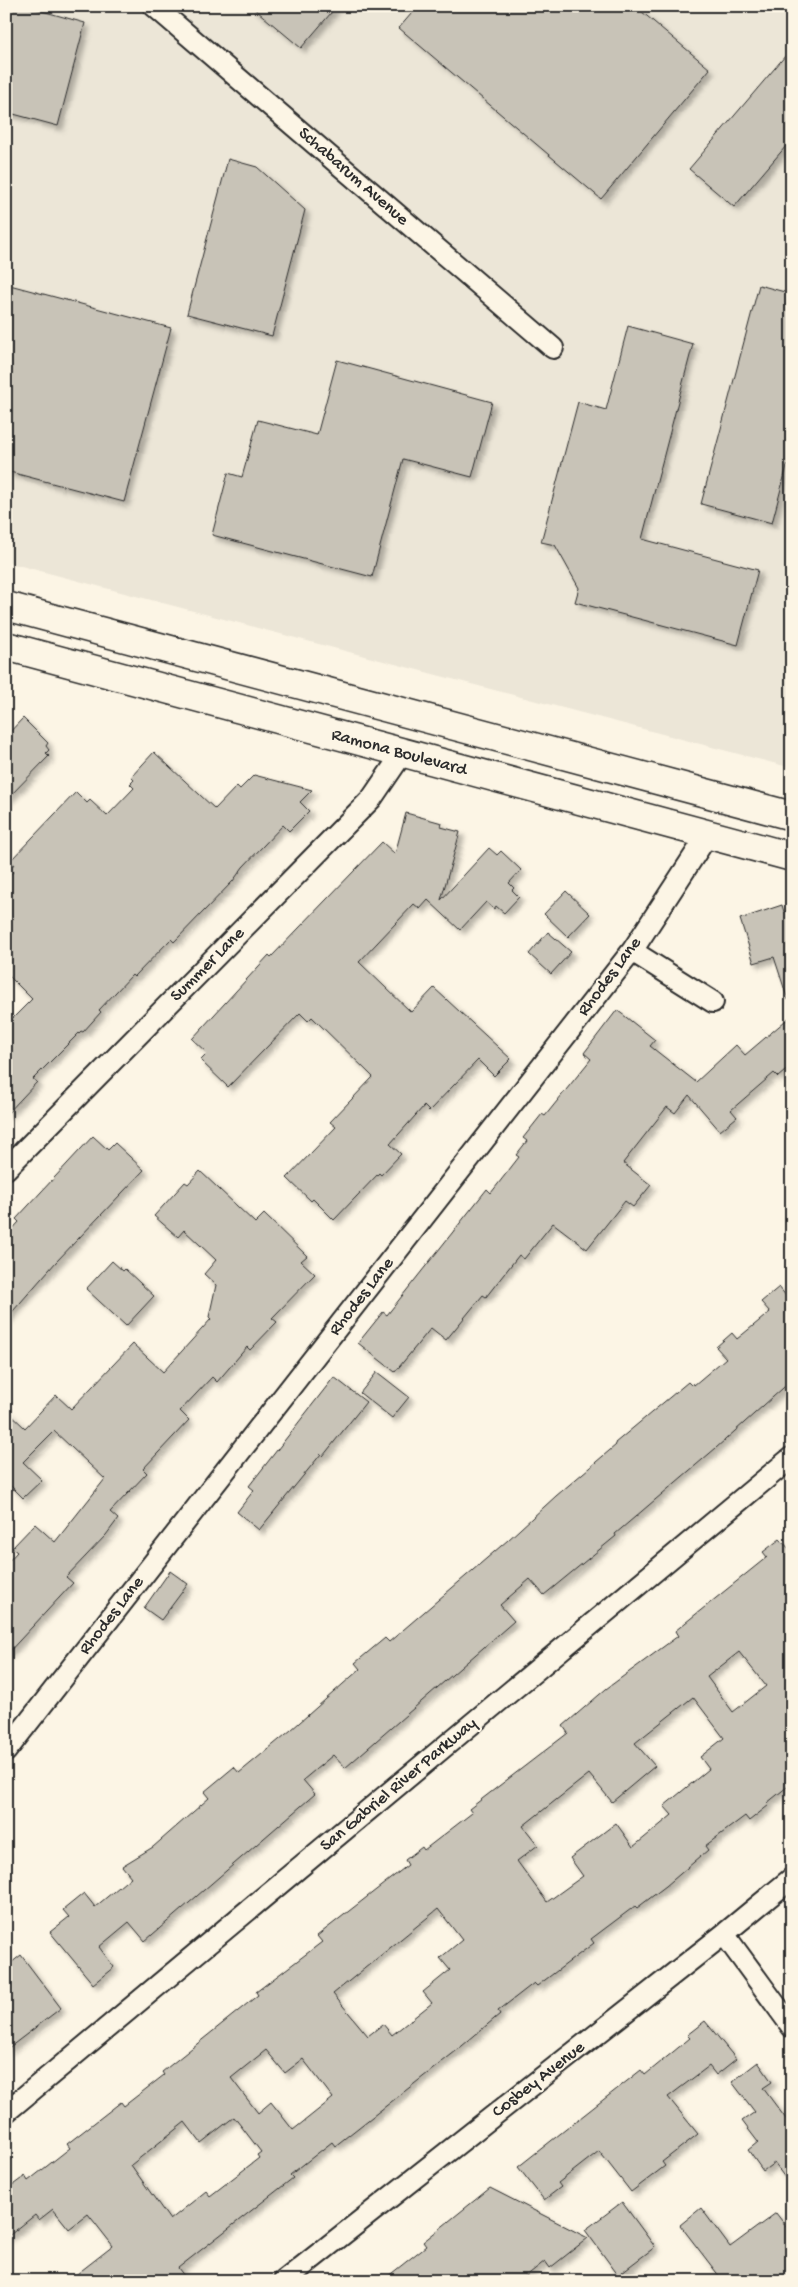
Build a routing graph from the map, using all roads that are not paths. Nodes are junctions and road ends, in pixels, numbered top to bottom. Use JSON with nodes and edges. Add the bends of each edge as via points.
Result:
{"nodes":[{"id":1,"x":154,"y":6,"type":"edge"},
{"id":2,"x":553,"y":348,"type":"dead end"},
{"id":3,"x":6,"y":606,"type":"edge"},
{"id":4,"x":6,"y":646,"type":"edge"},
{"id":5,"x":402,"y":754,"type":"junction"},
{"id":6,"x":792,"y":816,"type":"edge"},
{"id":7,"x":707,"y":836,"type":"junction"},
{"id":8,"x":792,"y":857,"type":"edge"},
{"id":9,"x":632,"y":951,"type":"junction"},
{"id":10,"x":713,"y":1002,"type":"dead end"},
{"id":11,"x":6,"y":1169,"type":"edge"},
{"id":12,"x":792,"y":1457,"type":"edge"},
{"id":13,"x":6,"y":1751,"type":"edge"},
{"id":14,"x":792,"y":1878,"type":"edge"},
{"id":15,"x":724,"y":1934,"type":"junction"},
{"id":16,"x":792,"y":2027,"type":"edge"},
{"id":17,"x":6,"y":2112,"type":"edge"},
{"id":18,"x":284,"y":2281,"type":"edge"}],
"edges":[{"from":1,"to":2,"type":"street","name":"Schabarum Avenue"},
{"from":3,"to":6,"type":"main road"},
{"from":4,"to":5,"type":"main road","name":"Ramona Boulevard"},
{"from":5,"to":7,"type":"main road","name":"Ramona Boulevard"},
{"from":5,"to":11,"type":"street","name":"Summer Lane","via":[[372,798]]},
{"from":7,"to":8,"type":"main road","name":"Ramona Boulevard"},
{"from":7,"to":9,"type":"street","name":"Rhodes Lane"},
{"from":9,"to":10,"type":"street"},
{"from":9,"to":13,"type":"street","name":"Rhodes Lane"},
{"from":12,"to":17,"type":"street","name":"San Gabriel River Parkway"},
{"from":14,"to":15,"type":"street","name":"Cosbey Avenue"},
{"from":15,"to":16,"type":"street"},
{"from":15,"to":18,"type":"street","name":"Cosbey Avenue"}]}
